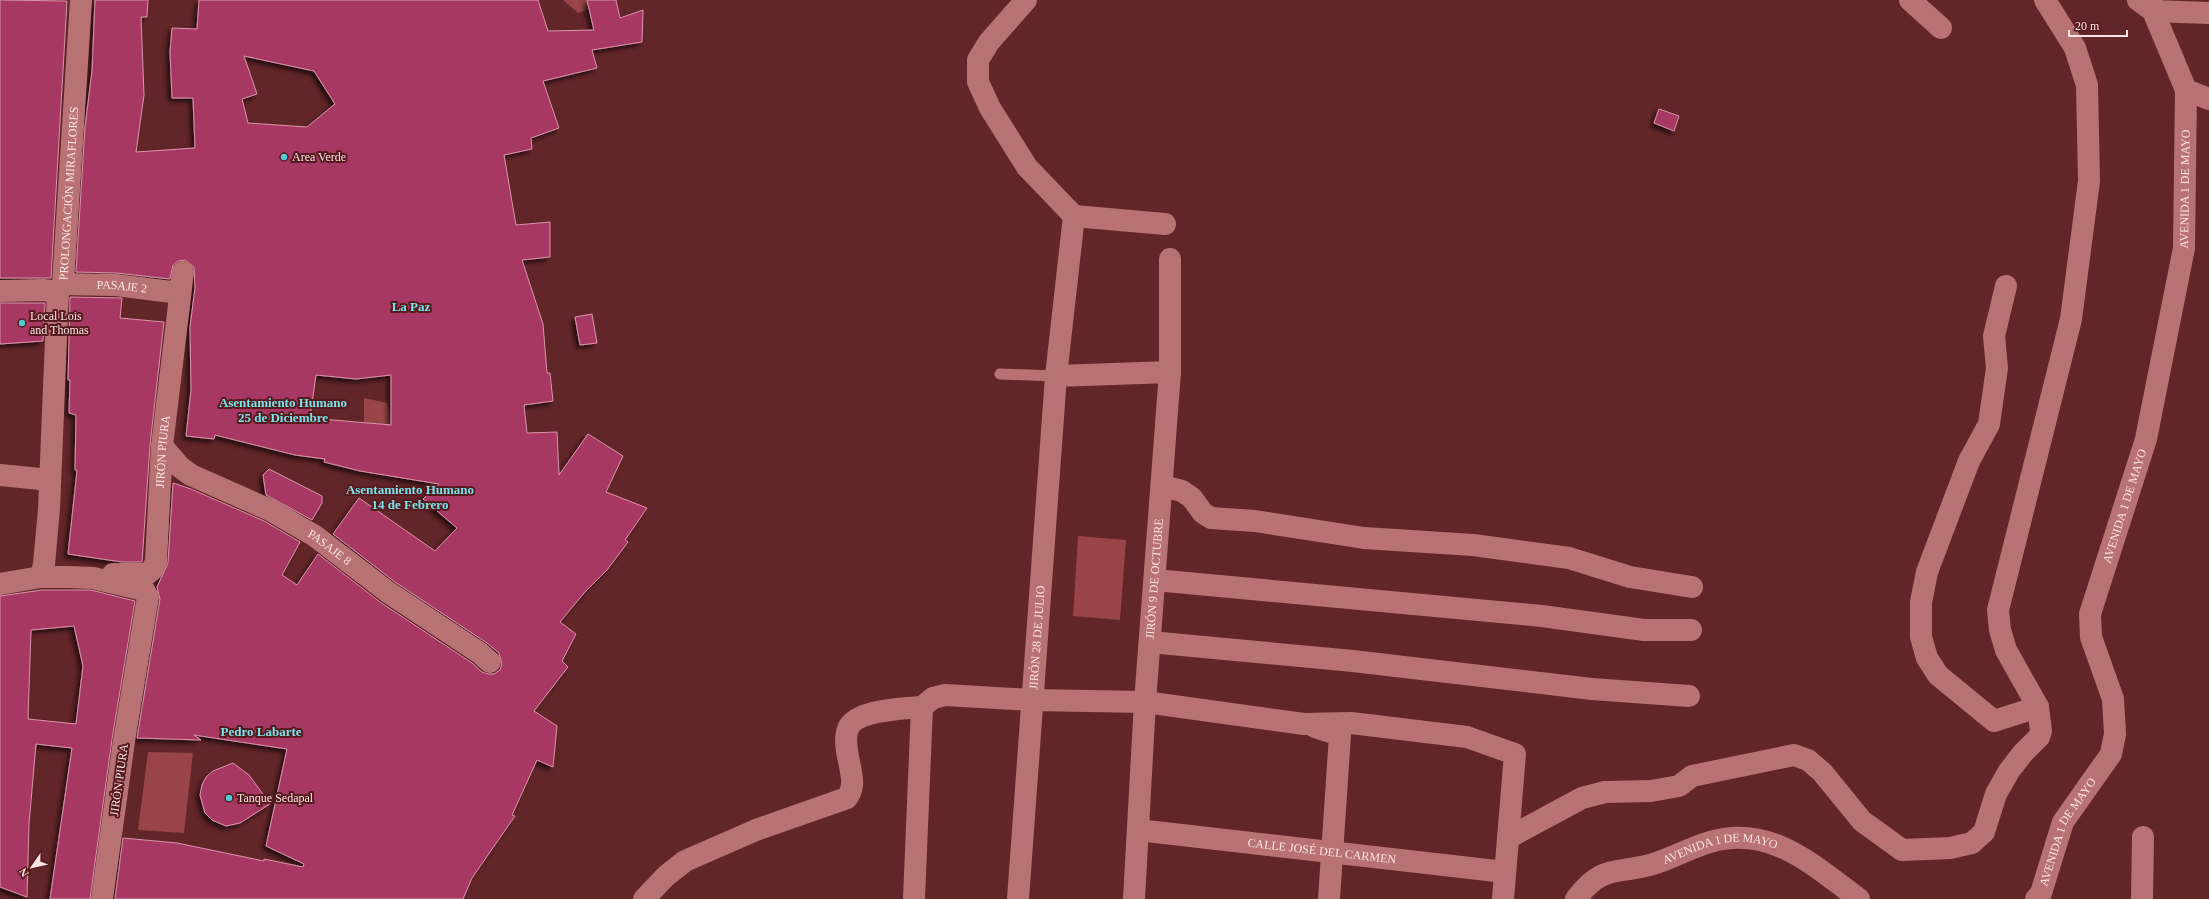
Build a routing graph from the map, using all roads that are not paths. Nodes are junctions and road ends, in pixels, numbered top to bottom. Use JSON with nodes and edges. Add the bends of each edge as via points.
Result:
{"nodes":[{"id":1,"x":81,"y":0,"type":"edge"},
{"id":2,"x":1026,"y":0,"type":"edge"},
{"id":3,"x":1910,"y":0,"type":"edge"},
{"id":4,"x":2045,"y":0,"type":"edge"},
{"id":5,"x":2148,"y":4,"type":"edge"},
{"id":6,"x":2209,"y":13,"type":"edge"},
{"id":7,"x":1941,"y":28,"type":"dead end"},
{"id":8,"x":2186,"y":90,"type":"junction"},
{"id":9,"x":2209,"y":99,"type":"edge"},
{"id":10,"x":1074,"y":216,"type":"junction"},
{"id":11,"x":1165,"y":224,"type":"dead end"},
{"id":12,"x":1170,"y":259,"type":"dead end"},
{"id":13,"x":182,"y":282,"type":"joint"},
{"id":14,"x":2006,"y":286,"type":"dead end"},
{"id":15,"x":61,"y":288,"type":"junction"},
{"id":16,"x":0,"y":291,"type":"edge"},
{"id":17,"x":1170,"y":372,"type":"junction"},
{"id":18,"x":1000,"y":374,"type":"dead end"},
{"id":19,"x":1056,"y":376,"type":"junction"},
{"id":20,"x":162,"y":446,"type":"junction"},
{"id":21,"x":0,"y":474,"type":"edge"},
{"id":22,"x":50,"y":480,"type":"junction"},
{"id":23,"x":1162,"y":486,"type":"junction"},
{"id":24,"x":41,"y":577,"type":"junction"},
{"id":25,"x":93,"y":578,"type":"junction"},
{"id":26,"x":1154,"y":580,"type":"junction"},
{"id":27,"x":0,"y":584,"type":"edge"},
{"id":28,"x":1692,"y":587,"type":"dead end"},
{"id":29,"x":1691,"y":630,"type":"dead end"},
{"id":30,"x":1150,"y":642,"type":"junction"},
{"id":31,"x":490,"y":662,"type":"dead end"},
{"id":32,"x":1689,"y":696,"type":"dead end"},
{"id":33,"x":1032,"y":700,"type":"junction"},
{"id":34,"x":1145,"y":702,"type":"junction"},
{"id":35,"x":922,"y":707,"type":"junction"},
{"id":36,"x":2038,"y":707,"type":"junction"},
{"id":37,"x":1304,"y":724,"type":"junction"},
{"id":38,"x":1138,"y":830,"type":"junction"},
{"id":39,"x":2143,"y":837,"type":"dead end"},
{"id":40,"x":1508,"y":838,"type":"junction"},
{"id":41,"x":1332,"y":853,"type":"junction"},
{"id":42,"x":1505,"y":872,"type":"junction"},
{"id":43,"x":102,"y":899,"type":"edge"},
{"id":44,"x":644,"y":899,"type":"edge"},
{"id":45,"x":914,"y":899,"type":"edge"},
{"id":46,"x":1018,"y":899,"type":"edge"},
{"id":47,"x":1134,"y":899,"type":"edge"},
{"id":48,"x":1329,"y":899,"type":"edge"},
{"id":49,"x":1503,"y":899,"type":"edge"},
{"id":50,"x":1576,"y":899,"type":"edge"},
{"id":51,"x":1859,"y":899,"type":"edge"},
{"id":52,"x":2036,"y":899,"type":"edge"},
{"id":53,"x":2142,"y":899,"type":"edge"}],
"edges":[{"from":1,"to":15,"type":"street","name":"PROLONGACIÓN MIRAFLORES"},
{"from":2,"to":10,"type":"street","via":[[989,42],[978,60],[978,82],[990,108],[1027,168]]},
{"from":3,"to":7,"type":"street"},
{"from":4,"to":36,"type":"street","via":[[2075,48],[2086,85],[2089,181],[2071,319],[1998,610],[2006,650]]},
{"from":5,"to":6,"type":"street"},
{"from":5,"to":8,"type":"street"},
{"from":8,"to":9,"type":"street"},
{"from":8,"to":52,"type":"street","name":"AVENIDA 1 DE MAYO","via":[[2184,248],[2146,439],[2090,614],[2091,636],[2113,699],[2115,734],[2111,754],[2063,822],[2041,893]]},
{"from":10,"to":11,"type":"street"},
{"from":10,"to":19,"type":"street","name":"JIRÓN 28 DE JULIO"},
{"from":12,"to":17,"type":"street","name":"JIRÓN 9 DE OCTUBRE"},
{"from":13,"to":15,"type":"street","name":"PASAJE 2"},
{"from":13,"to":20,"type":"street","name":"JIRÓN PIURA"},
{"from":14,"to":36,"type":"street","via":[[1994,336],[1998,368],[1989,424],[1969,461],[1927,572],[1921,602],[1921,637],[1927,658],[1938,675],[1994,721]]},
{"from":15,"to":16,"type":"street","name":"PASAJE 2"},
{"from":15,"to":22,"type":"street","name":"PROLONGACIÓN MIRAFLORES"},
{"from":17,"to":19,"type":"street"},
{"from":17,"to":23,"type":"street","name":"JIRÓN 9 DE OCTUBRE"},
{"from":18,"to":19,"type":"lane"},
{"from":19,"to":33,"type":"street","name":"JIRÓN 28 DE JULIO"},
{"from":20,"to":25,"type":"street","name":"JIRÓN PIURA","via":[[156,562],[152,570],[141,575],[113,574]]},
{"from":20,"to":31,"type":"street","name":"PASAJE 8","via":[[180,467],[191,475],[270,510],[315,536],[379,585]]},
{"from":21,"to":22,"type":"street"},
{"from":22,"to":24,"type":"street","name":"PROLONGACIÓN MIRAFLORES"},
{"from":23,"to":26,"type":"street","name":"JIRÓN 9 DE OCTUBRE"},
{"from":23,"to":28,"type":"street","via":[[1182,491],[1211,518],[1255,521],[1364,538],[1473,545],[1569,558],[1630,577]]},
{"from":24,"to":25,"type":"street"},
{"from":24,"to":27,"type":"street"},
{"from":25,"to":43,"type":"street","name":"JIRÓN PIURA","via":[[144,590],[148,597],[124,741]]},
{"from":26,"to":29,"type":"street","via":[[1542,616],[1644,630]]},
{"from":26,"to":30,"type":"street","name":"JIRÓN 9 DE OCTUBRE"},
{"from":30,"to":32,"type":"street","via":[[1360,662],[1592,689]]},
{"from":30,"to":34,"type":"street","name":"JIRÓN 9 DE OCTUBRE"},
{"from":33,"to":34,"type":"street"},
{"from":33,"to":35,"type":"street","via":[[945,695],[933,698]]},
{"from":33,"to":46,"type":"street","name":"JIRÓN 28 DE JULIO"},
{"from":34,"to":37,"type":"street"},
{"from":34,"to":38,"type":"street","name":"JIRÓN 9 DE OCTUBRE"},
{"from":35,"to":44,"type":"street","via":[[865,714],[854,721],[847,730],[846,744],[852,782],[847,798],[756,830],[685,862],[669,873]]},
{"from":35,"to":45,"type":"street"},
{"from":36,"to":40,"type":"street","via":[[2041,731],[2039,737],[2009,771],[1996,794],[1984,832],[1972,843],[1902,850],[1862,821],[1822,772],[1808,760],[1794,755],[1692,776],[1679,786],[1651,791],[1605,792],[1582,798]]},
{"from":37,"to":40,"type":"street","via":[[1351,723],[1467,737],[1514,754]]},
{"from":37,"to":41,"type":"street","via":[[1340,735]]},
{"from":38,"to":41,"type":"street","name":"CALLE JOSÉ DEL CARMEN"},
{"from":38,"to":47,"type":"street","name":"JIRÓN 9 DE OCTUBRE"},
{"from":39,"to":53,"type":"street"},
{"from":40,"to":42,"type":"street"},
{"from":41,"to":42,"type":"street","name":"CALLE JOSÉ DEL CARMEN"},
{"from":41,"to":48,"type":"street"},
{"from":42,"to":49,"type":"street"},
{"from":50,"to":51,"type":"street","name":"AVENIDA 1 DE MAYO","via":[[1584,888],[1603,873],[1652,864],[1710,842],[1744,836],[1794,852]]}]}
